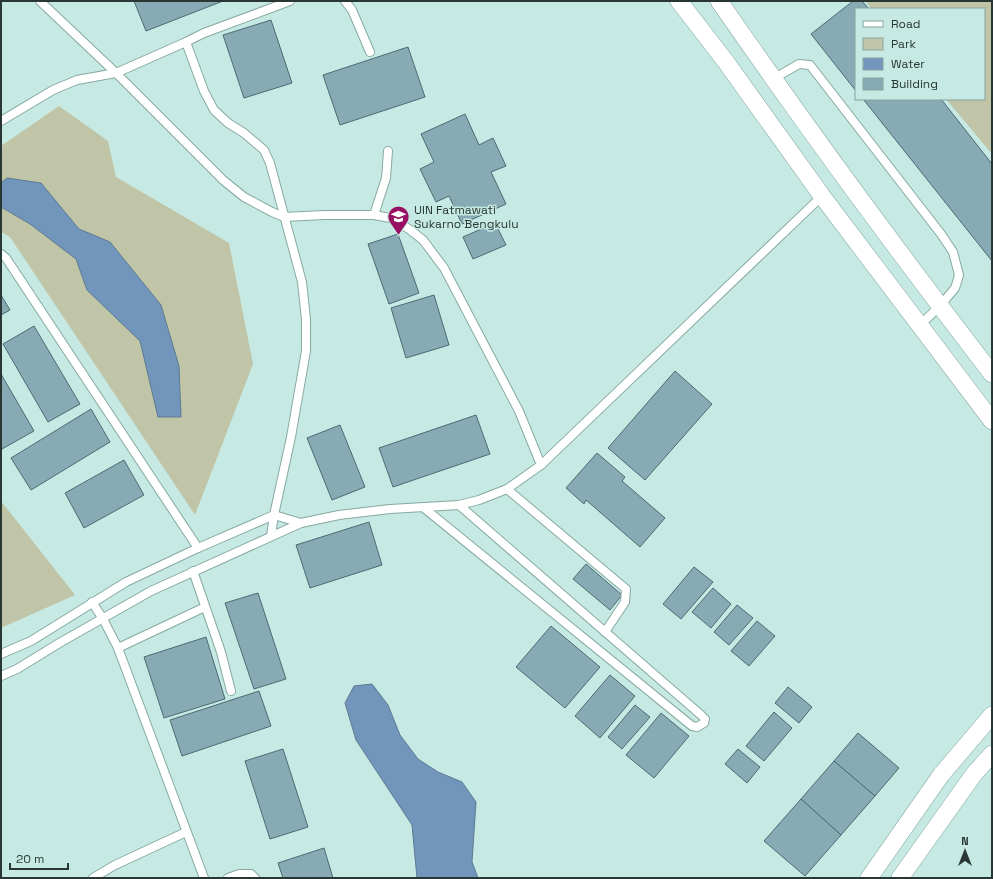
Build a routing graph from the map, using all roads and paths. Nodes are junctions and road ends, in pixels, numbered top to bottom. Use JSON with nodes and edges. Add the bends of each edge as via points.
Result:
{"nodes":[{"id":1,"x":40,"y":1,"type":"edge"},
{"id":2,"x":290,"y":1,"type":"edge"},
{"id":3,"x":345,"y":1,"type":"edge"},
{"id":4,"x":679,"y":1,"type":"edge"},
{"id":5,"x":720,"y":1,"type":"edge"},
{"id":6,"x":186,"y":42,"type":"junction"},
{"id":7,"x":370,"y":52,"type":"dead end"},
{"id":8,"x":116,"y":73,"type":"junction"},
{"id":9,"x":773,"y":79,"type":"junction"},
{"id":10,"x":1,"y":121,"type":"edge"},
{"id":11,"x":388,"y":151,"type":"dead end"},
{"id":12,"x":822,"y":196,"type":"junction"},
{"id":13,"x":374,"y":215,"type":"junction"},
{"id":14,"x":284,"y":217,"type":"junction"},
{"id":15,"x":1,"y":254,"type":"edge"},
{"id":16,"x":940,"y":306,"type":"junction"},
{"id":17,"x":920,"y":325,"type":"junction"},
{"id":18,"x":992,"y":374,"type":"edge"},
{"id":19,"x":992,"y":421,"type":"edge"},
{"id":20,"x":541,"y":465,"type":"junction"},
{"id":21,"x":508,"y":489,"type":"junction"},
{"id":22,"x":459,"y":505,"type":"junction"},
{"id":23,"x":424,"y":508,"type":"junction"},
{"id":24,"x":274,"y":515,"type":"junction"},
{"id":25,"x":301,"y":523,"type":"junction"},
{"id":26,"x":271,"y":536,"type":"junction"},
{"id":27,"x":198,"y":548,"type":"junction"},
{"id":28,"x":193,"y":571,"type":"junction"},
{"id":29,"x":92,"y":602,"type":"junction"},
{"id":30,"x":205,"y":606,"type":"junction"},
{"id":31,"x":103,"y":619,"type":"junction"},
{"id":32,"x":605,"y":632,"type":"junction"},
{"id":33,"x":118,"y":648,"type":"junction"},
{"id":34,"x":1,"y":654,"type":"edge"},
{"id":35,"x":1,"y":676,"type":"edge"},
{"id":36,"x":232,"y":691,"type":"dead end"},
{"id":37,"x":992,"y":715,"type":"edge"},
{"id":38,"x":992,"y":754,"type":"edge"},
{"id":39,"x":186,"y":832,"type":"junction"},
{"id":40,"x":887,"y":853,"type":"junction"},
{"id":41,"x":903,"y":873,"type":"edge"},
{"id":42,"x":93,"y":878,"type":"edge"},
{"id":43,"x":204,"y":878,"type":"edge"},
{"id":44,"x":228,"y":878,"type":"edge"},
{"id":45,"x":255,"y":878,"type":"edge"},
{"id":46,"x":869,"y":878,"type":"edge"}],
"edges":[{"from":1,"to":8,"type":"lane"},
{"from":2,"to":6,"type":"lane"},
{"from":3,"to":7,"type":"lane","via":[[352,10]]},
{"from":4,"to":12,"type":"street"},
{"from":5,"to":9,"type":"street"},
{"from":6,"to":8,"type":"lane"},
{"from":6,"to":14,"type":"lane","via":[[204,91],[214,110],[264,150],[270,163]]},
{"from":8,"to":10,"type":"lane","via":[[93,77],[53,90]]},
{"from":8,"to":14,"type":"lane","via":[[223,180],[244,197]]},
{"from":9,"to":16,"type":"street"},
{"from":9,"to":16,"type":"lane","via":[[799,64],[810,65],[941,234],[953,252],[959,275],[954,288]]},
{"from":11,"to":13,"type":"lane","via":[[386,178]]},
{"from":12,"to":17,"type":"street"},
{"from":12,"to":20,"type":"lane"},
{"from":13,"to":14,"type":"lane"},
{"from":13,"to":20,"type":"lane","via":[[390,218],[409,228],[423,240],[444,268],[519,411]]},
{"from":14,"to":24,"type":"lane","via":[[302,282],[306,351]]},
{"from":15,"to":27,"type":"lane"},
{"from":16,"to":17,"type":"lane"},
{"from":16,"to":18,"type":"street"},
{"from":17,"to":19,"type":"street"},
{"from":20,"to":21,"type":"lane"},
{"from":21,"to":22,"type":"lane"},
{"from":21,"to":32,"type":"lane","via":[[626,589],[625,602]]},
{"from":22,"to":23,"type":"lane"},
{"from":22,"to":32,"type":"lane"},
{"from":23,"to":25,"type":"lane","via":[[339,515]]},
{"from":23,"to":32,"type":"lane","via":[[692,726],[697,727],[704,723],[705,719],[701,714]]},
{"from":24,"to":25,"type":"lane"},
{"from":24,"to":26,"type":"lane"},
{"from":24,"to":27,"type":"lane"},
{"from":25,"to":26,"type":"lane"},
{"from":26,"to":28,"type":"lane"},
{"from":27,"to":29,"type":"lane","via":[[126,582]]},
{"from":28,"to":30,"type":"lane"},
{"from":28,"to":31,"type":"lane","via":[[151,591]]},
{"from":29,"to":31,"type":"lane"},
{"from":29,"to":34,"type":"lane","via":[[31,641]]},
{"from":30,"to":33,"type":"lane"},
{"from":30,"to":36,"type":"lane"},
{"from":31,"to":33,"type":"lane"},
{"from":31,"to":35,"type":"lane"},
{"from":33,"to":39,"type":"lane"},
{"from":37,"to":40,"type":"street","via":[[941,774]]},
{"from":38,"to":41,"type":"street","via":[[974,774]]},
{"from":39,"to":42,"type":"lane","via":[[115,864]]},
{"from":39,"to":43,"type":"lane"},
{"from":40,"to":41,"type":"street"},
{"from":40,"to":46,"type":"street"},
{"from":44,"to":45,"type":"lane","via":[[239,874],[251,874]]}]}
